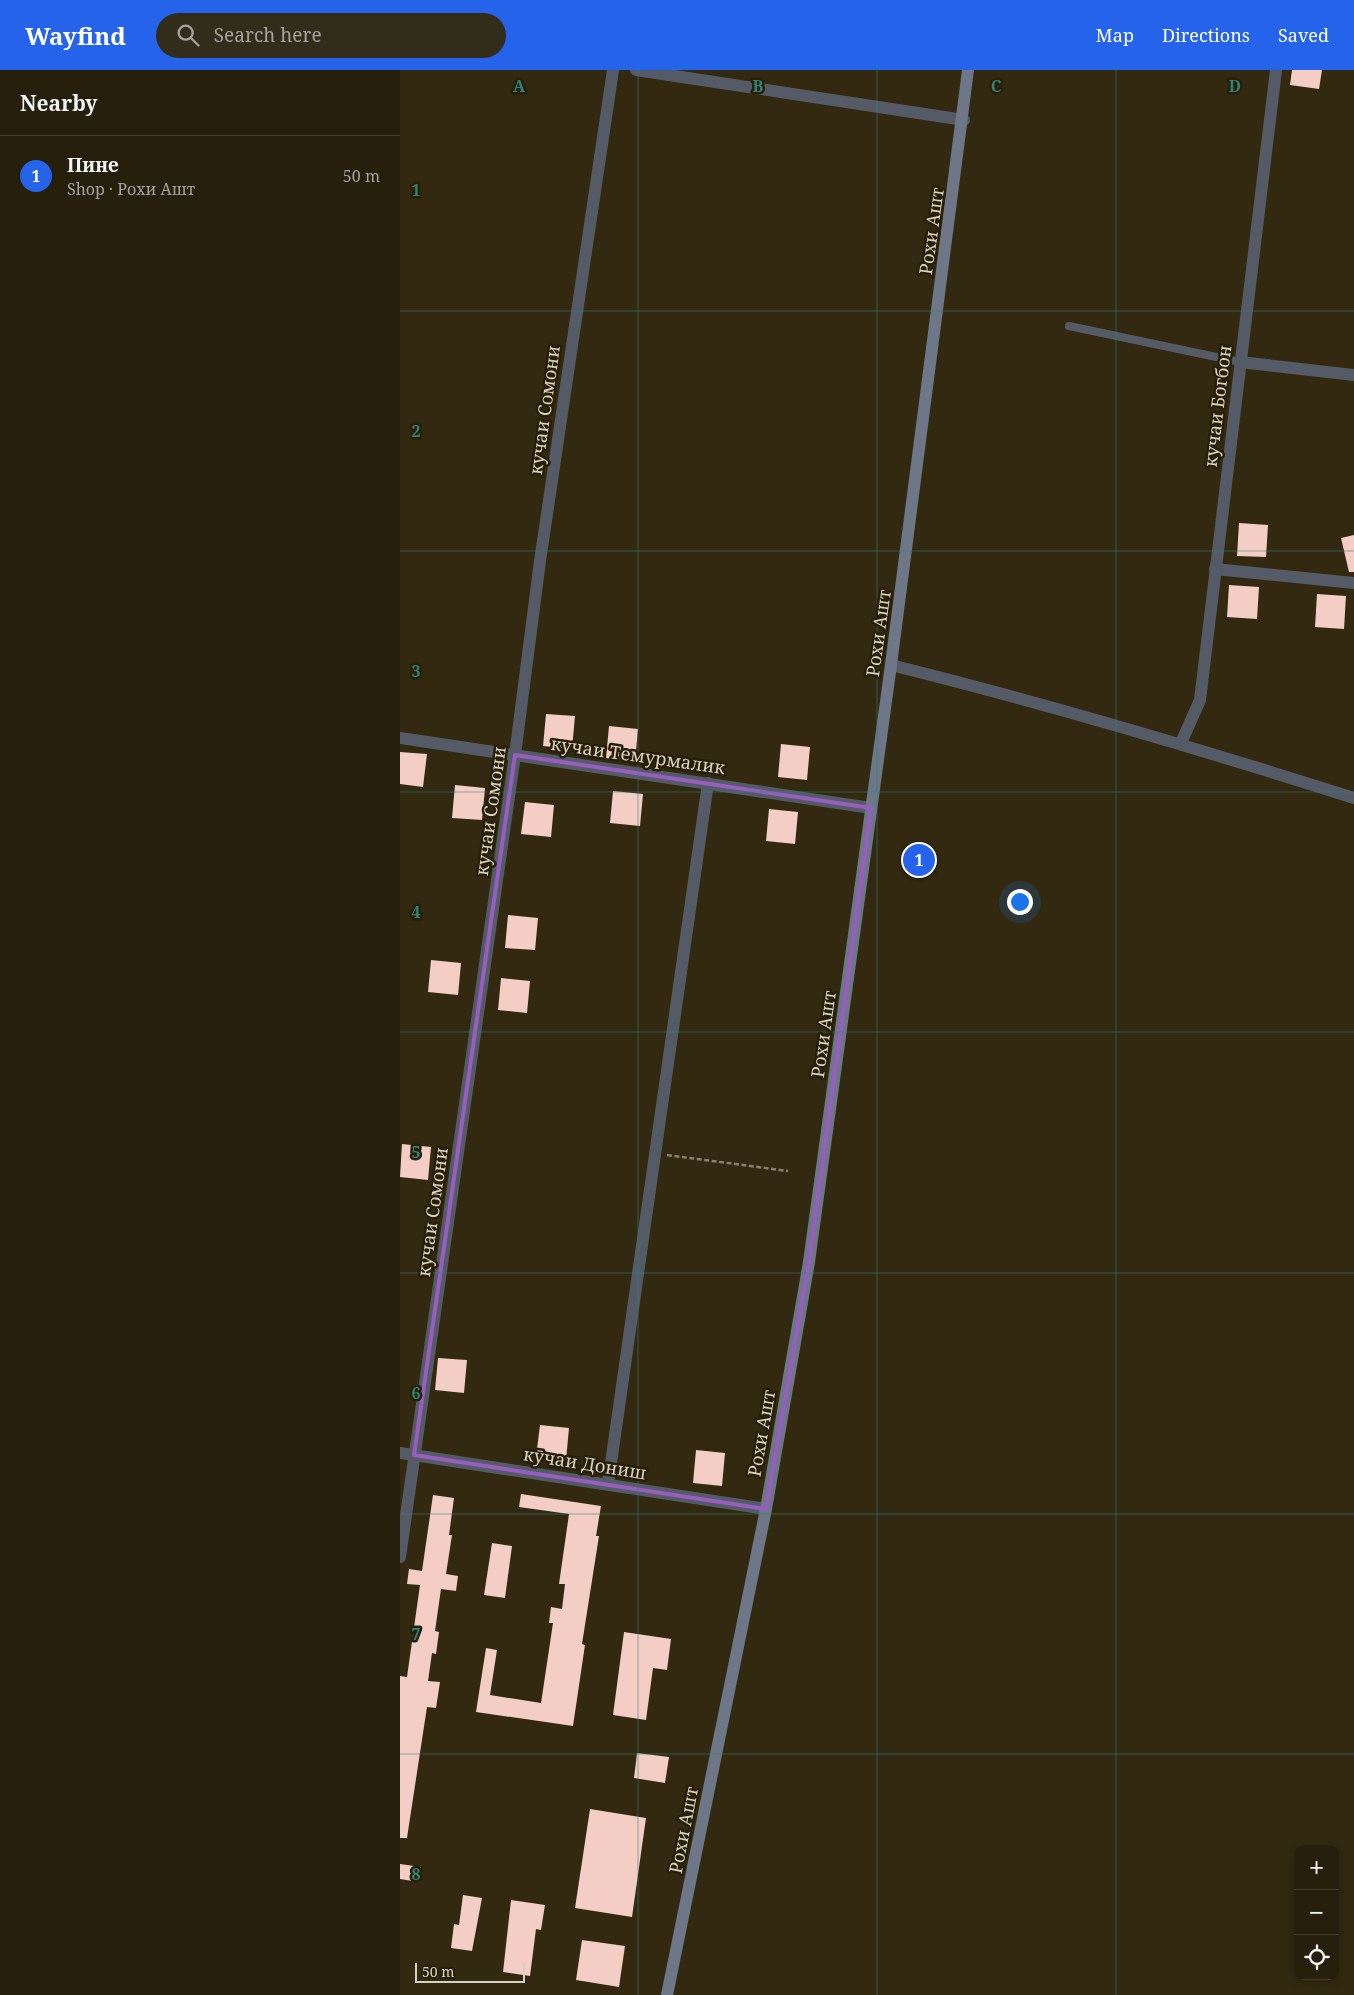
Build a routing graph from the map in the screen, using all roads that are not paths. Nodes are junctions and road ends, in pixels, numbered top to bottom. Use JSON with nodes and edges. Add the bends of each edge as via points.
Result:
{"nodes":[{"id":1,"x":613,"y":70,"type":"edge"},
{"id":2,"x":636,"y":70,"type":"edge"},
{"id":3,"x":968,"y":70,"type":"edge"},
{"id":4,"x":1276,"y":70,"type":"edge"},
{"id":5,"x":964,"y":120,"type":"junction"},
{"id":6,"x":1069,"y":326,"type":"dead end"},
{"id":7,"x":1240,"y":362,"type":"junction"},
{"id":8,"x":1354,"y":375,"type":"edge"},
{"id":9,"x":1216,"y":569,"type":"junction"},
{"id":10,"x":1354,"y":583,"type":"edge"},
{"id":11,"x":891,"y":665,"type":"junction"},
{"id":12,"x":400,"y":738,"type":"edge"},
{"id":13,"x":1181,"y":743,"type":"junction"},
{"id":14,"x":516,"y":755,"type":"junction"},
{"id":15,"x":708,"y":784,"type":"junction"},
{"id":16,"x":1354,"y":798,"type":"edge"},
{"id":17,"x":871,"y":808,"type":"junction"},
{"id":18,"x":400,"y":1453,"type":"edge"},
{"id":19,"x":414,"y":1455,"type":"junction"},
{"id":20,"x":608,"y":1484,"type":"junction"},
{"id":21,"x":766,"y":1508,"type":"junction"},
{"id":22,"x":400,"y":1557,"type":"edge"},
{"id":23,"x":667,"y":1995,"type":"edge"}],
"edges":[{"from":1,"to":14,"type":"street","name":"кучаи Сомони","via":[[540,561]]},
{"from":2,"to":5,"type":"street"},
{"from":3,"to":5,"type":"main road","name":"Рохи Ашт"},
{"from":4,"to":7,"type":"street","name":"кучаи Богбон"},
{"from":5,"to":11,"type":"main road","name":"Рохи Ашт"},
{"from":6,"to":7,"type":"lane"},
{"from":7,"to":8,"type":"street"},
{"from":7,"to":9,"type":"street","name":"кучаи Богбон"},
{"from":9,"to":10,"type":"street"},
{"from":9,"to":13,"type":"street","name":"кучаи Богбон","via":[[1200,700]]},
{"from":11,"to":13,"type":"street"},
{"from":11,"to":17,"type":"main road","name":"Рохи Ашт"},
{"from":12,"to":14,"type":"street","name":"кучаи Темурмалик"},
{"from":13,"to":16,"type":"street"},
{"from":14,"to":15,"type":"street","name":"кучаи Темурмалик"},
{"from":14,"to":19,"type":"street","name":"кучаи Сомони"},
{"from":15,"to":17,"type":"street","name":"кучаи Темурмалик"},
{"from":15,"to":20,"type":"street"},
{"from":17,"to":21,"type":"main road","name":"Рохи Ашт","via":[[809,1262]]},
{"from":18,"to":19,"type":"street","name":"кӯчаи Дониш"},
{"from":19,"to":20,"type":"street","name":"кӯчаи Дониш"},
{"from":19,"to":22,"type":"street","name":"кучаи Сомони"},
{"from":20,"to":21,"type":"street","name":"кӯчаи Дониш"},
{"from":21,"to":23,"type":"main road","name":"Рохи Ашт"}]}
